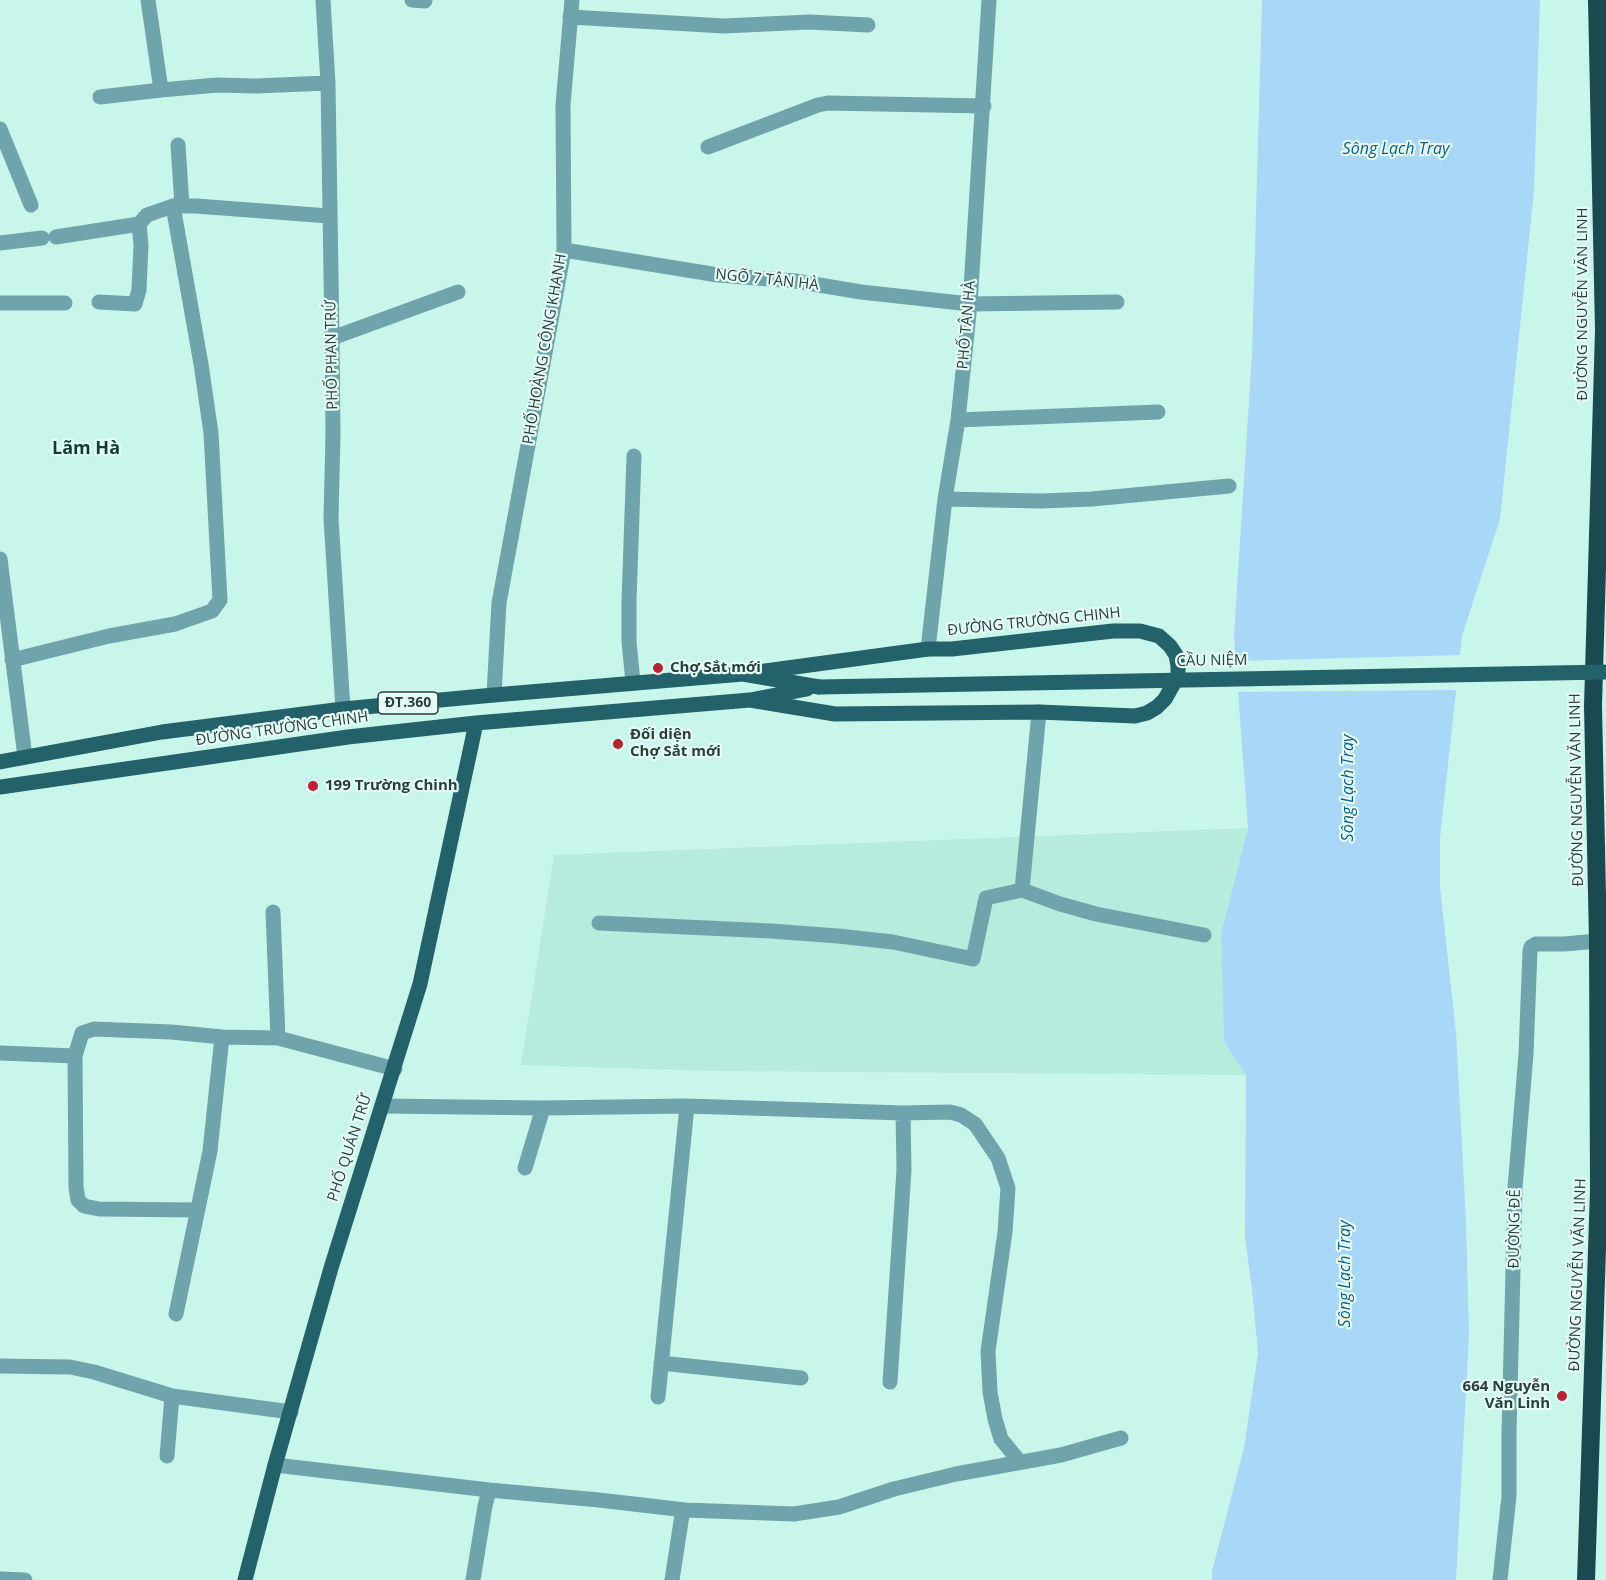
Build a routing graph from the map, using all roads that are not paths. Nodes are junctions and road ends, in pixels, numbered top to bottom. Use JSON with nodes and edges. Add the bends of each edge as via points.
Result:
{"nodes":[{"id":1,"x":148,"y":0,"type":"edge"},
{"id":2,"x":323,"y":0,"type":"edge"},
{"id":3,"x":412,"y":0,"type":"edge"},
{"id":4,"x":572,"y":0,"type":"edge"},
{"id":5,"x":989,"y":0,"type":"edge"},
{"id":6,"x":1597,"y":0,"type":"edge"},
{"id":7,"x":425,"y":1,"type":"edge"},
{"id":8,"x":570,"y":17,"type":"junction"},
{"id":9,"x":868,"y":25,"type":"dead end"},
{"id":10,"x":327,"y":83,"type":"junction"},
{"id":11,"x":161,"y":90,"type":"junction"},
{"id":12,"x":100,"y":97,"type":"dead end"},
{"id":13,"x":984,"y":105,"type":"junction"},
{"id":14,"x":0,"y":129,"type":"edge"},
{"id":15,"x":178,"y":145,"type":"dead end"},
{"id":16,"x":708,"y":147,"type":"dead end"},
{"id":17,"x":31,"y":205,"type":"dead end"},
{"id":18,"x":177,"y":206,"type":"junction"},
{"id":19,"x":329,"y":216,"type":"junction"},
{"id":20,"x":139,"y":224,"type":"junction"},
{"id":21,"x":0,"y":243,"type":"edge"},
{"id":22,"x":564,"y":250,"type":"junction"},
{"id":23,"x":458,"y":292,"type":"dead end"},
{"id":24,"x":99,"y":302,"type":"dead end"},
{"id":25,"x":0,"y":303,"type":"edge"},
{"id":26,"x":65,"y":303,"type":"dead end"},
{"id":27,"x":1117,"y":303,"type":"dead end"},
{"id":28,"x":970,"y":304,"type":"junction"},
{"id":29,"x":332,"y":338,"type":"junction"},
{"id":30,"x":1158,"y":412,"type":"dead end"},
{"id":31,"x":958,"y":420,"type":"junction"},
{"id":32,"x":634,"y":456,"type":"dead end"},
{"id":33,"x":1229,"y":486,"type":"dead end"},
{"id":34,"x":945,"y":499,"type":"junction"},
{"id":35,"x":0,"y":559,"type":"edge"},
{"id":36,"x":928,"y":649,"type":"junction"},
{"id":37,"x":12,"y":660,"type":"junction"},
{"id":38,"x":1606,"y":672,"type":"edge"},
{"id":39,"x":743,"y":674,"type":"junction"},
{"id":40,"x":633,"y":682,"type":"junction"},
{"id":41,"x":819,"y":687,"type":"junction"},
{"id":42,"x":494,"y":695,"type":"junction"},
{"id":43,"x":750,"y":700,"type":"junction"},
{"id":44,"x":343,"y":709,"type":"junction"},
{"id":45,"x":1040,"y":712,"type":"junction"},
{"id":46,"x":476,"y":723,"type":"junction"},
{"id":47,"x":25,"y":757,"type":"junction"},
{"id":48,"x":0,"y":762,"type":"edge"},
{"id":49,"x":0,"y":787,"type":"edge"},
{"id":50,"x":1022,"y":890,"type":"junction"},
{"id":51,"x":273,"y":912,"type":"dead end"},
{"id":52,"x":599,"y":923,"type":"dead end"},
{"id":53,"x":1204,"y":935,"type":"dead end"},
{"id":54,"x":1598,"y":941,"type":"junction"},
{"id":55,"x":222,"y":1037,"type":"junction"},
{"id":56,"x":278,"y":1038,"type":"junction"},
{"id":57,"x":0,"y":1053,"type":"edge"},
{"id":58,"x":75,"y":1056,"type":"junction"},
{"id":59,"x":395,"y":1069,"type":"junction"},
{"id":60,"x":382,"y":1106,"type":"junction"},
{"id":61,"x":687,"y":1106,"type":"junction"},
{"id":62,"x":543,"y":1108,"type":"junction"},
{"id":63,"x":903,"y":1113,"type":"junction"},
{"id":64,"x":525,"y":1168,"type":"dead end"},
{"id":65,"x":1603,"y":1190,"type":"edge"},
{"id":66,"x":197,"y":1210,"type":"junction"},
{"id":67,"x":176,"y":1314,"type":"dead end"},
{"id":68,"x":661,"y":1363,"type":"junction"},
{"id":69,"x":0,"y":1366,"type":"edge"},
{"id":70,"x":801,"y":1378,"type":"dead end"},
{"id":71,"x":890,"y":1382,"type":"dead end"},
{"id":72,"x":172,"y":1396,"type":"junction"},
{"id":73,"x":658,"y":1397,"type":"dead end"},
{"id":74,"x":291,"y":1412,"type":"junction"},
{"id":75,"x":1122,"y":1438,"type":"dead end"},
{"id":76,"x":167,"y":1456,"type":"dead end"},
{"id":77,"x":1020,"y":1462,"type":"junction"},
{"id":78,"x":275,"y":1465,"type":"junction"},
{"id":79,"x":489,"y":1490,"type":"junction"},
{"id":80,"x":685,"y":1510,"type":"junction"},
{"id":81,"x":0,"y":1579,"type":"edge"},
{"id":82,"x":25,"y":1580,"type":"edge"},
{"id":83,"x":245,"y":1580,"type":"edge"},
{"id":84,"x":473,"y":1580,"type":"edge"},
{"id":85,"x":672,"y":1580,"type":"edge"},
{"id":86,"x":1500,"y":1580,"type":"edge"},
{"id":87,"x":1586,"y":1580,"type":"edge"}],
"edges":[{"from":1,"to":11,"type":"street"},
{"from":2,"to":10,"type":"street","name":"PHỐ PHAN TRỨ"},
{"from":3,"to":7,"type":"street"},
{"from":4,"to":8,"type":"street","name":"PHỐ HOÀNG CÔNG KHANH"},
{"from":5,"to":13,"type":"street","name":"PHỐ TÂN HÀ"},
{"from":6,"to":54,"type":"highway","name":"ĐƯỜNG NGUYỄN VĂN LINH","via":[[1604,330],[1593,706]]},
{"from":8,"to":9,"type":"street","via":[[724,26],[809,22]]},
{"from":8,"to":22,"type":"street","name":"PHỐ HOÀNG CÔNG KHANH","via":[[564,105]]},
{"from":10,"to":11,"type":"street"},
{"from":10,"to":19,"type":"street","name":"PHỐ PHAN TRỨ"},
{"from":11,"to":12,"type":"street"},
{"from":13,"to":16,"type":"street","via":[[828,103]]},
{"from":13,"to":28,"type":"street","name":"PHỐ TÂN HÀ"},
{"from":14,"to":17,"type":"street"},
{"from":15,"to":18,"type":"street"},
{"from":18,"to":19,"type":"street"},
{"from":18,"to":20,"type":"street","via":[[147,216]]},
{"from":18,"to":37,"type":"street","via":[[211,434],[220,600],[212,611],[175,624]]},
{"from":19,"to":29,"type":"street","name":"PHỐ PHAN TRỨ"},
{"from":20,"to":21,"type":"street"},
{"from":20,"to":24,"type":"street","via":[[139,290],[135,304]]},
{"from":22,"to":28,"type":"street","name":"NGÕ 7 TÂN HÀ","via":[[718,275]]},
{"from":22,"to":42,"type":"street","name":"PHỐ HOÀNG CÔNG KHANH","via":[[499,603]]},
{"from":23,"to":29,"type":"street"},
{"from":25,"to":26,"type":"street"},
{"from":27,"to":28,"type":"street","name":"NGÕ 7 TÂN HÀ"},
{"from":28,"to":31,"type":"street","name":"PHỐ TÂN HÀ"},
{"from":29,"to":44,"type":"street","name":"PHỐ PHAN TRỨ","via":[[331,519]]},
{"from":30,"to":31,"type":"street"},
{"from":31,"to":34,"type":"street","name":"PHỐ TÂN HÀ"},
{"from":32,"to":40,"type":"street","via":[[629,591]]},
{"from":33,"to":34,"type":"street","via":[[1092,499]]},
{"from":34,"to":36,"type":"street","name":"PHỐ TÂN HÀ"},
{"from":35,"to":37,"type":"street"},
{"from":36,"to":39,"type":"main road","name":"ĐƯỜNG TRƯỜNG CHINH"},
{"from":36,"to":45,"type":"main road","name":"ĐƯỜNG TRƯỜNG CHINH","via":[[1140,631],[1159,636],[1176,655],[1175,683],[1157,707],[1147,713],[1135,716]]},
{"from":37,"to":47,"type":"street"},
{"from":38,"to":41,"type":"main road","name":"CẦU NIỆM","bridge":true},
{"from":39,"to":40,"type":"main road","name":"ĐƯỜNG TRƯỜNG CHINH","number":"ĐT.360"},
{"from":39,"to":41,"type":"main road","name":"ĐƯỜNG TRƯỜNG CHINH","number":"ĐT.360"},
{"from":40,"to":42,"type":"main road","name":"ĐƯỜNG TRƯỜNG CHINH","number":"ĐT.360"},
{"from":41,"to":43,"type":"main road","name":"ĐƯỜNG TRƯỜNG CHINH","number":"ĐT.360"},
{"from":42,"to":44,"type":"main road","name":"ĐƯỜNG TRƯỜNG CHINH","number":"ĐT.360"},
{"from":43,"to":45,"type":"main road","name":"ĐƯỜNG TRƯỜNG CHINH","via":[[835,714]]},
{"from":43,"to":46,"type":"main road","name":"ĐƯỜNG TRƯỜNG CHINH","number":"ĐT.360"},
{"from":44,"to":47,"type":"main road","name":"ĐƯỜNG TRƯỜNG CHINH","number":"ĐT.360","via":[[162,732]]},
{"from":45,"to":50,"type":"street"},
{"from":46,"to":49,"type":"main road","name":"ĐƯỜNG TRƯỜNG CHINH","number":"ĐT.360","via":[[348,737]]},
{"from":46,"to":59,"type":"main road","name":"PHỐ QUÁN TRỮ","via":[[420,984]]},
{"from":47,"to":48,"type":"main road","name":"ĐƯỜNG TRƯỜNG CHINH","number":"ĐT.360"},
{"from":50,"to":52,"type":"street","via":[[986,898],[973,959],[893,942],[838,936]]},
{"from":50,"to":53,"type":"street","via":[[1096,914]]},
{"from":51,"to":56,"type":"street"},
{"from":54,"to":65,"type":"highway","name":"ĐƯỜNG NGUYỄN VĂN LINH"},
{"from":54,"to":86,"type":"street","name":"ĐƯỜNG ĐÊ","via":[[1536,944],[1530,951],[1515,1188],[1509,1496]]},
{"from":55,"to":56,"type":"street"},
{"from":55,"to":58,"type":"street","via":[[94,1029],[82,1033]]},
{"from":55,"to":66,"type":"street","via":[[210,1151]]},
{"from":56,"to":59,"type":"street"},
{"from":57,"to":58,"type":"street"},
{"from":58,"to":66,"type":"street","via":[[78,1200],[84,1206],[99,1209]]},
{"from":59,"to":60,"type":"main road","name":"PHỐ QUÁN TRỮ"},
{"from":60,"to":62,"type":"street"},
{"from":60,"to":74,"type":"main road","name":"PHỐ QUÁN TRỮ"},
{"from":61,"to":62,"type":"street"},
{"from":61,"to":63,"type":"street"},
{"from":61,"to":68,"type":"street"},
{"from":62,"to":64,"type":"street"},
{"from":63,"to":71,"type":"street","via":[[904,1170]]},
{"from":63,"to":77,"type":"street","via":[[961,1115],[975,1124],[998,1158],[1008,1188],[988,1351],[990,1392],[1001,1439]]},
{"from":65,"to":87,"type":"highway","name":"ĐƯỜNG NGUYỄN VĂN LINH"},
{"from":66,"to":67,"type":"street"},
{"from":68,"to":70,"type":"street"},
{"from":68,"to":73,"type":"street"},
{"from":69,"to":72,"type":"street","via":[[70,1367]]},
{"from":72,"to":74,"type":"street"},
{"from":72,"to":76,"type":"street"},
{"from":74,"to":78,"type":"main road","name":"PHỐ QUÁN TRỮ"},
{"from":75,"to":77,"type":"street"},
{"from":77,"to":80,"type":"street","via":[[956,1474],[816,1511],[794,1514]]},
{"from":78,"to":79,"type":"street"},
{"from":78,"to":83,"type":"main road","name":"PHỐ QUÁN TRỮ"},
{"from":79,"to":80,"type":"street"},
{"from":79,"to":84,"type":"street"},
{"from":80,"to":85,"type":"street"},
{"from":81,"to":82,"type":"street"}]}
